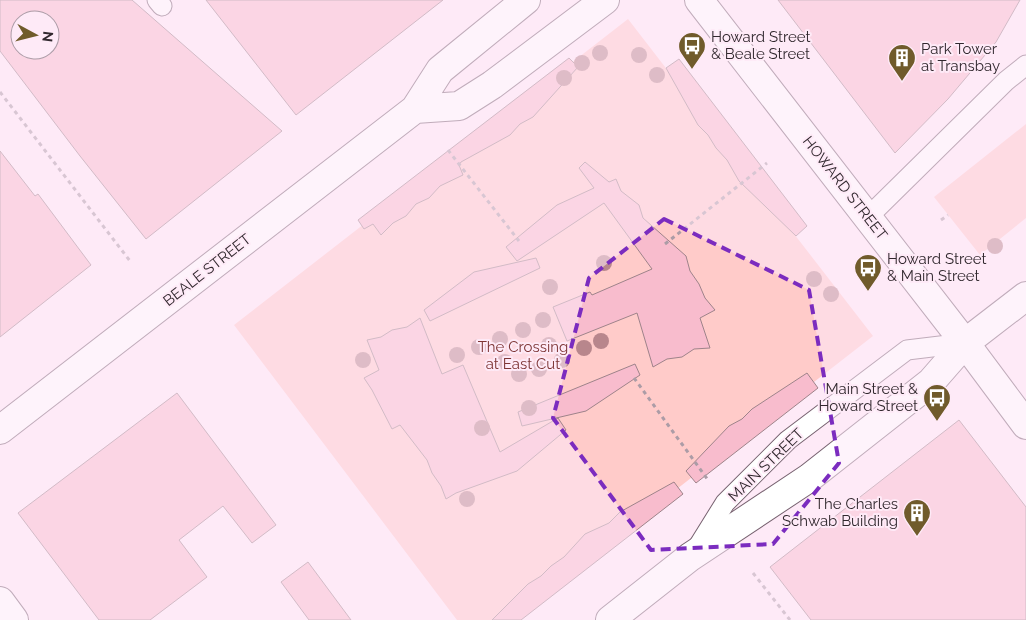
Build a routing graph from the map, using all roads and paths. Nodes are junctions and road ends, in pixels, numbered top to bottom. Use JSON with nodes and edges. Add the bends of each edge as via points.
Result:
{"nodes":[{"id":1,"x":526,"y":0,"type":"edge"},
{"id":2,"x":605,"y":0,"type":"edge"},
{"id":3,"x":699,"y":0,"type":"edge"},
{"id":4,"x":1026,"y":65,"type":"edge"},
{"id":5,"x":0,"y":92,"type":"edge"},
{"id":6,"x":414,"y":109,"type":"junction"},
{"id":7,"x":448,"y":150,"type":"dead end"},
{"id":8,"x":767,"y":163,"type":"dead end"},
{"id":9,"x":948,"y":215,"type":"dead end"},
{"id":10,"x":868,"y":218,"type":"junction"},
{"id":11,"x":941,"y":220,"type":"dead end"},
{"id":12,"x":519,"y":242,"type":"dead end"},
{"id":13,"x":665,"y":244,"type":"dead end"},
{"id":14,"x":130,"y":261,"type":"dead end"},
{"id":15,"x":1026,"y":296,"type":"edge"},
{"id":16,"x":965,"y":343,"type":"junction"},
{"id":17,"x":634,"y":378,"type":"dead end"},
{"id":18,"x":1026,"y":425,"type":"edge"},
{"id":19,"x":0,"y":430,"type":"edge"},
{"id":20,"x":708,"y":480,"type":"dead end"},
{"id":21,"x":690,"y":557,"type":"junction"},
{"id":22,"x":754,"y":573,"type":"dead end"},
{"id":23,"x":0,"y":602,"type":"edge"},
{"id":24,"x":14,"y":620,"type":"edge"},
{"id":25,"x":610,"y":620,"type":"edge"},
{"id":26,"x":790,"y":620,"type":"edge"}],
"edges":[{"from":1,"to":6,"type":"street","name":"BEALE STREET","via":[[440,70]]},
{"from":2,"to":6,"type":"street","via":[[492,86],[459,106]]},
{"from":3,"to":10,"type":"street","name":"HOWARD STREET"},
{"from":4,"to":10,"type":"lane"},
{"from":5,"to":14,"type":"path"},
{"from":6,"to":19,"type":"street","name":"BEALE STREET"},
{"from":7,"to":12,"type":"path"},
{"from":8,"to":13,"type":"path"},
{"from":9,"to":11,"type":"path"},
{"from":10,"to":16,"type":"street","name":"HOWARD STREET"},
{"from":15,"to":16,"type":"street","name":"MAIN STREET"},
{"from":16,"to":18,"type":"street","name":"HOWARD STREET"},
{"from":16,"to":21,"type":"street","name":"MAIN STREET","via":[[930,382],[824,466]]},
{"from":16,"to":21,"type":"lane","name":"MAIN STREET","via":[[907,350],[788,440],[726,504]]},
{"from":17,"to":20,"type":"path"},
{"from":21,"to":25,"type":"street","name":"MAIN STREET"},
{"from":22,"to":26,"type":"path"},
{"from":23,"to":24,"type":"street"}]}
